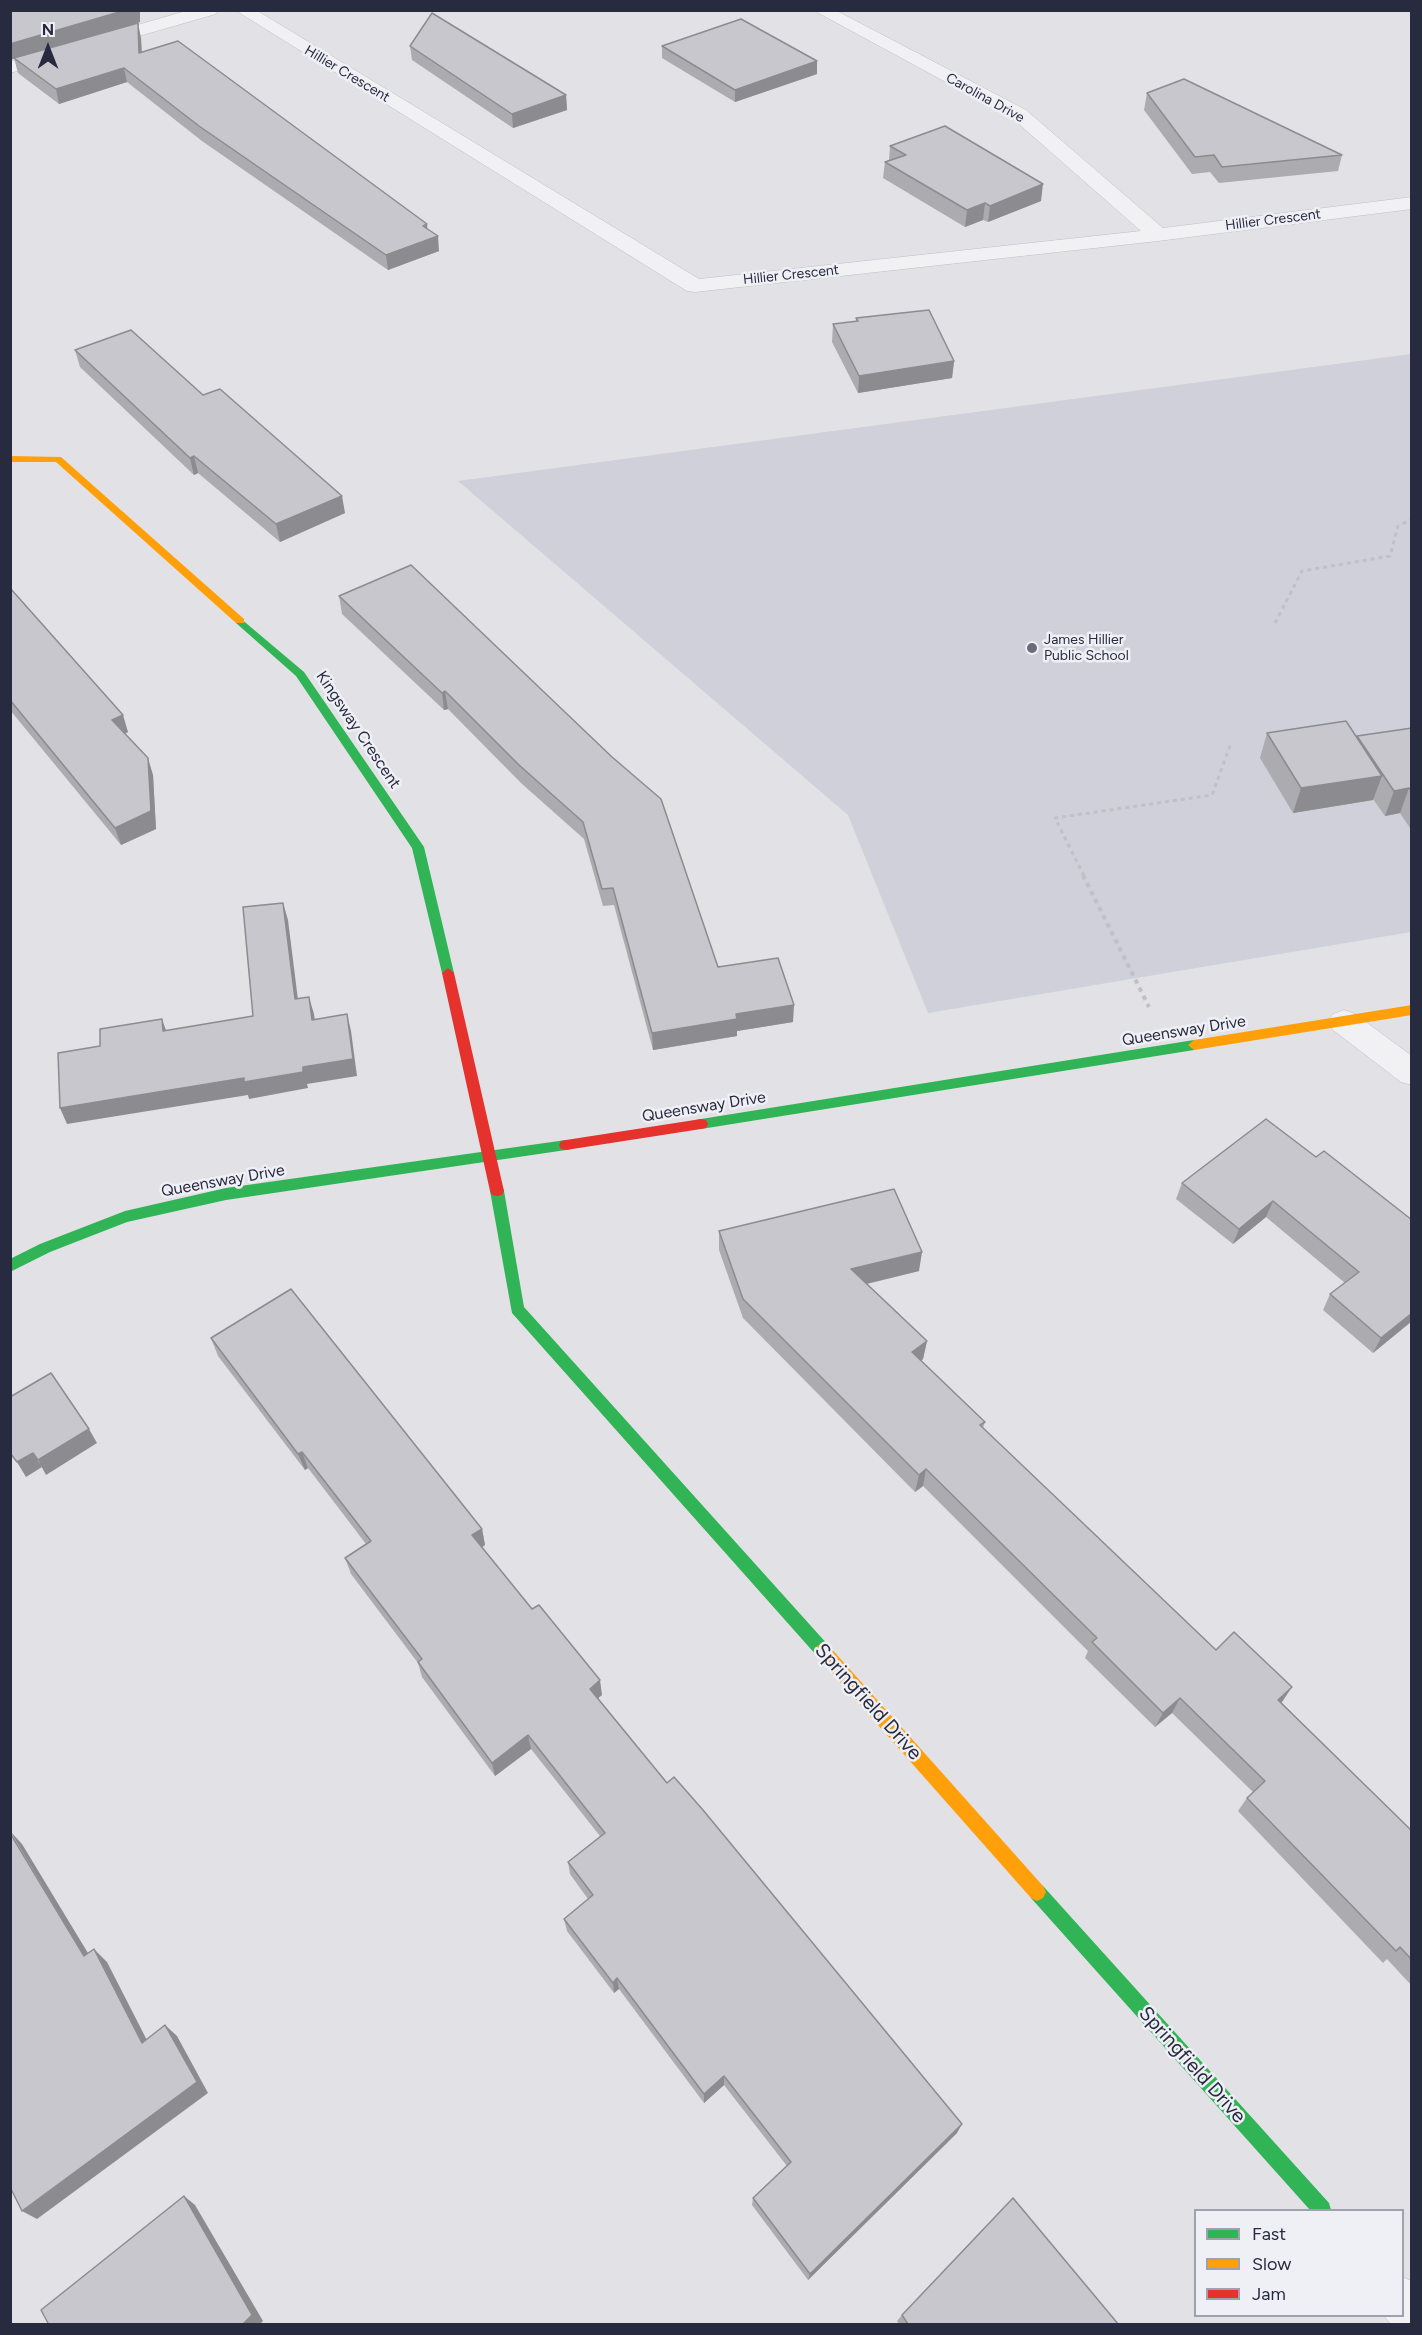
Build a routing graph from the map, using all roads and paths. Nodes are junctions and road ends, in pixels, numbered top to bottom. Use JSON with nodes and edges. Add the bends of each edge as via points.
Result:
{"nodes":[{"id":1,"x":210,"y":10,"type":"edge"},
{"id":2,"x":243,"y":10,"type":"edge"},
{"id":3,"x":821,"y":10,"type":"edge"},
{"id":4,"x":10,"y":68,"type":"edge"},
{"id":5,"x":1412,"y":203,"type":"edge"},
{"id":6,"x":1158,"y":235,"type":"junction"},
{"id":7,"x":10,"y":459,"type":"edge"},
{"id":8,"x":1412,"y":519,"type":"edge"},
{"id":9,"x":1275,"y":623,"type":"dead end"},
{"id":10,"x":1231,"y":743,"type":"dead end"},
{"id":11,"x":1412,"y":1010,"type":"edge"},
{"id":12,"x":1344,"y":1022,"type":"junction"},
{"id":13,"x":1170,"y":1050,"type":"junction"},
{"id":14,"x":1412,"y":1073,"type":"edge"},
{"id":15,"x":491,"y":1157,"type":"junction"},
{"id":16,"x":10,"y":1266,"type":"edge"},
{"id":17,"x":1320,"y":2209,"type":"edge"}],
"edges":[{"from":1,"to":4,"type":"street"},
{"from":2,"to":6,"type":"street","name":"Hillier Crescent","via":[[696,286]]},
{"from":3,"to":6,"type":"street","name":"Carolina Drive","via":[[1019,114]]},
{"from":5,"to":6,"type":"street","name":"Hillier Crescent"},
{"from":7,"to":15,"type":"street","name":"Kingsway Crescent","via":[[57,459],[300,674],[418,847]]},
{"from":8,"to":9,"type":"path","via":[[1398,526],[1390,556],[1302,571]]},
{"from":10,"to":13,"type":"path","via":[[1212,795],[1055,818]]},
{"from":11,"to":12,"type":"street","name":"Queensway Drive"},
{"from":12,"to":13,"type":"street","name":"Queensway Drive"},
{"from":12,"to":14,"type":"street"},
{"from":13,"to":15,"type":"street","name":"Queensway Drive"},
{"from":15,"to":16,"type":"street","name":"Queensway Drive","via":[[226,1194],[125,1217]]},
{"from":15,"to":17,"type":"street","name":"Springfield Drive","via":[[517,1309]]}]}
